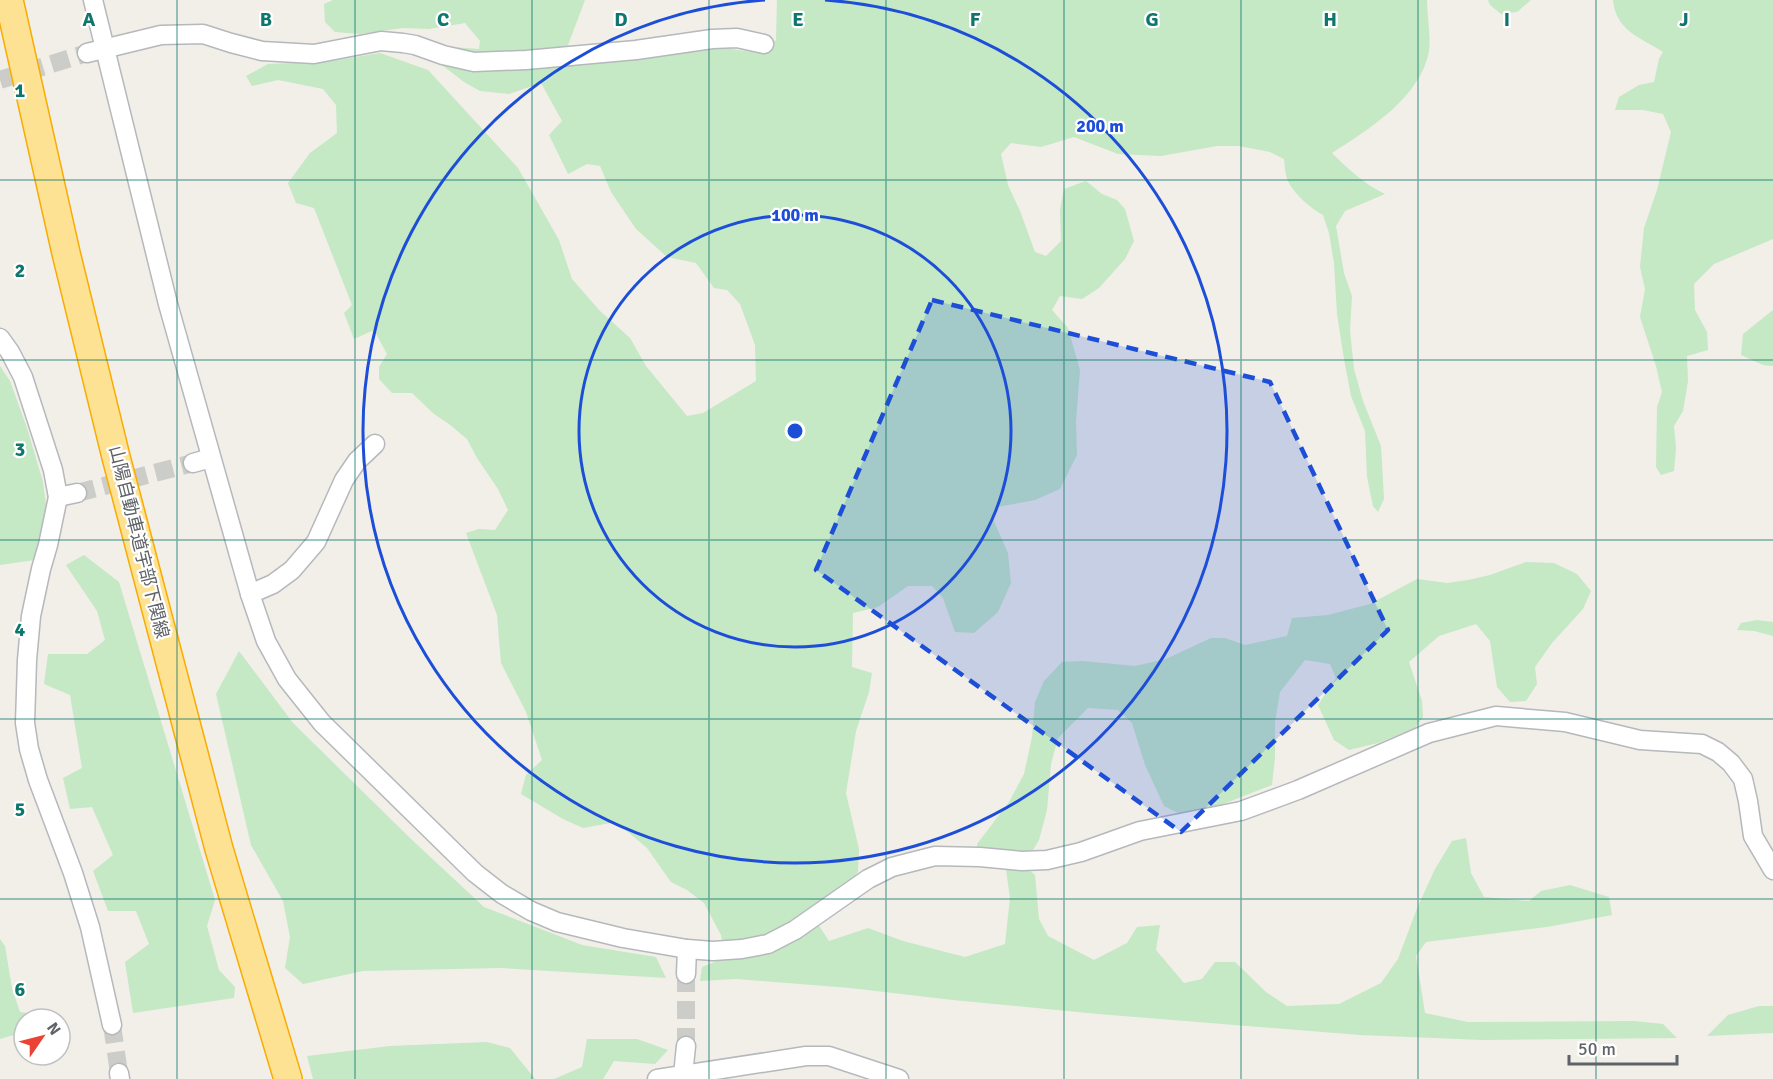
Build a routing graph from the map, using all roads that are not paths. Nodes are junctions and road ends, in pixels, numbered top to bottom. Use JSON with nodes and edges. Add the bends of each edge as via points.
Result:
{"nodes":[{"id":1,"x":9,"y":0,"type":"edge"},
{"id":2,"x":93,"y":0,"type":"edge"},
{"id":3,"x":764,"y":44,"type":"dead end"},
{"id":4,"x":95,"y":50,"type":"junction"},
{"id":5,"x":0,"y":338,"type":"edge"},
{"id":6,"x":375,"y":444,"type":"dead end"},
{"id":7,"x":211,"y":458,"type":"junction"},
{"id":8,"x":193,"y":463,"type":"tunnel mouth"},
{"id":9,"x":76,"y":493,"type":"tunnel mouth"},
{"id":10,"x":58,"y":497,"type":"junction"},
{"id":11,"x":250,"y":594,"type":"junction"},
{"id":12,"x":1773,"y":870,"type":"edge"},
{"id":13,"x":687,"y":949,"type":"junction"},
{"id":14,"x":686,"y":974,"type":"tunnel mouth"},
{"id":15,"x":112,"y":1025,"type":"tunnel mouth"},
{"id":16,"x":686,"y":1046,"type":"tunnel mouth"},
{"id":17,"x":287,"y":1073,"type":"edge"},
{"id":18,"x":683,"y":1075,"type":"junction"},
{"id":19,"x":657,"y":1079,"type":"edge"},
{"id":20,"x":899,"y":1079,"type":"edge"}],
"edges":[{"from":1,"to":17,"type":"highway","name":"山陽自動車道宇部下関線","via":[[116,457],[219,849]]},
{"from":2,"to":4,"type":"street"},
{"from":3,"to":4,"type":"street","via":[[737,38],[712,39],[636,50],[474,62],[403,43],[381,41],[314,54],[262,51],[203,34],[161,35]]},
{"from":4,"to":7,"type":"street"},
{"from":5,"to":10,"type":"street","via":[[23,377],[54,470]]},
{"from":6,"to":11,"type":"street","via":[[344,480],[316,542],[292,570]]},
{"from":7,"to":8,"type":"street"},
{"from":7,"to":11,"type":"street"},
{"from":9,"to":10,"type":"street"},
{"from":10,"to":15,"type":"street","via":[[31,616],[25,723],[38,780],[90,927]]},
{"from":11,"to":13,"type":"street","via":[[266,641],[287,679],[322,723],[475,873],[531,912],[556,922]]},
{"from":12,"to":13,"type":"street","via":[[1754,836],[1743,779],[1718,752],[1702,744],[1640,740],[1565,722],[1496,716],[1429,733],[1241,811],[1140,831],[1081,852],[1022,861],[935,856],[910,861],[868,879],[768,944],[722,951]]},
{"from":13,"to":14,"type":"street"},
{"from":16,"to":18,"type":"street"},
{"from":18,"to":19,"type":"street"},
{"from":18,"to":20,"type":"street","via":[[829,1056]]}]}
